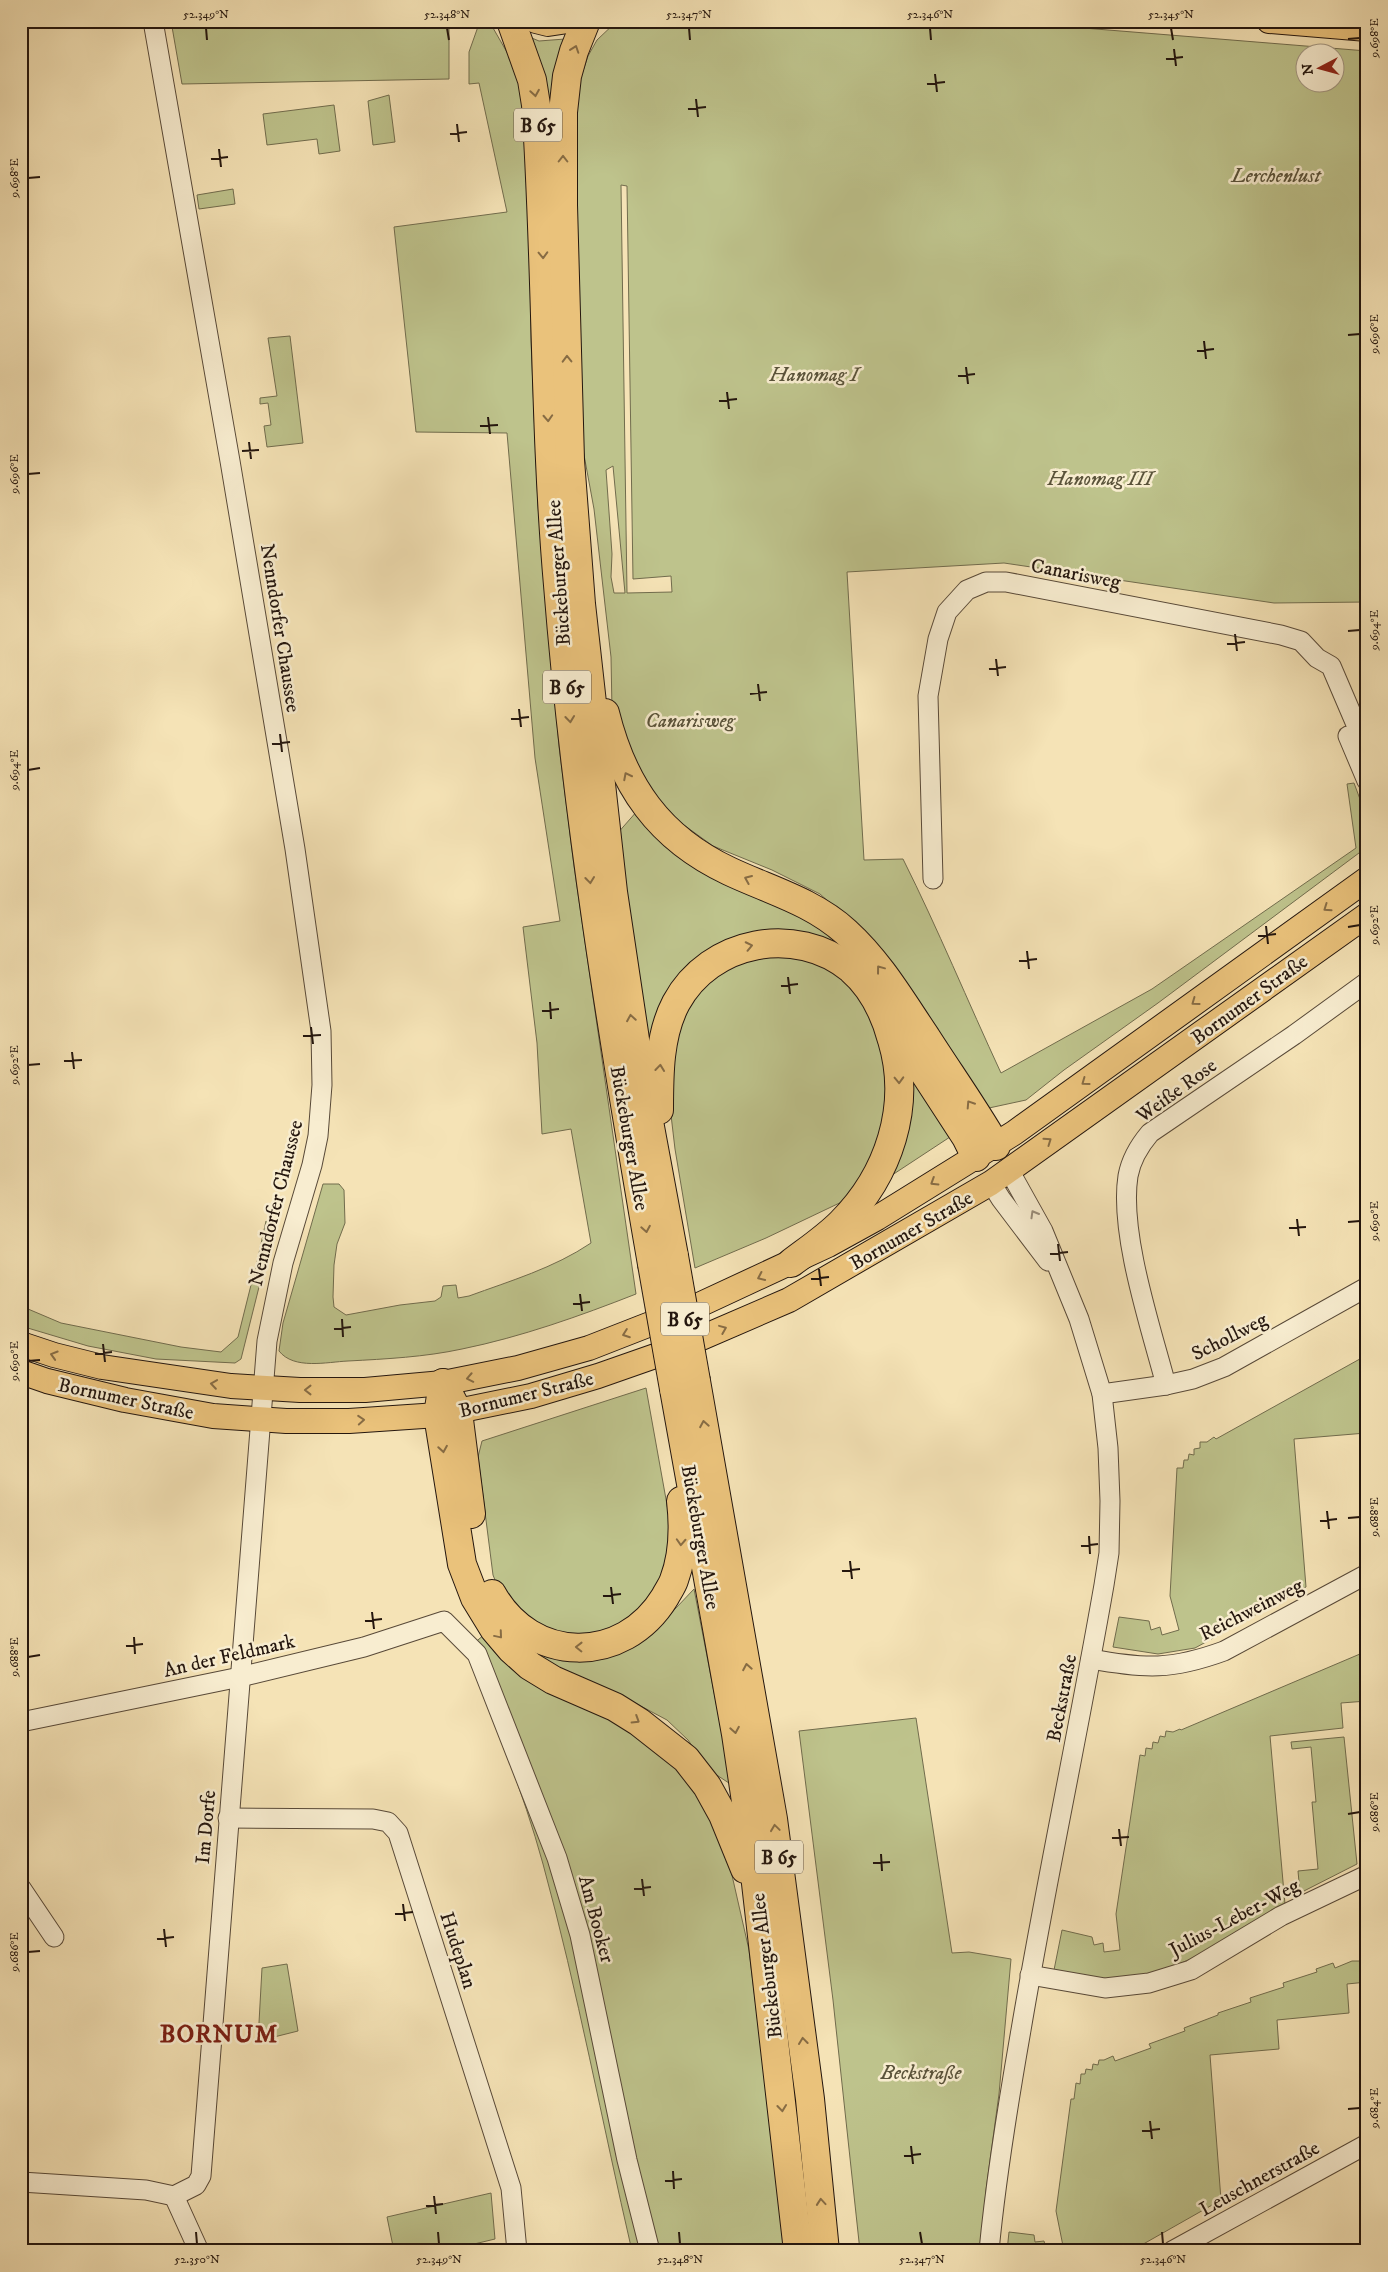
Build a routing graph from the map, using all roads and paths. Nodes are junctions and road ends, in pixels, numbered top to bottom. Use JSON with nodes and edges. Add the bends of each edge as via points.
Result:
{"nodes":[{"id":1,"x":152,"y":21,"type":"edge"},
{"id":2,"x":511,"y":21,"type":"edge"},
{"id":3,"x":536,"y":21,"type":"edge"},
{"id":4,"x":568,"y":21,"type":"edge"},
{"id":5,"x":586,"y":21,"type":"edge"},
{"id":6,"x":1269,"y":21,"type":"edge"},
{"id":7,"x":1367,"y":29,"type":"edge"},
{"id":8,"x":570,"y":460,"type":"junction"},
{"id":9,"x":1317,"y":658,"type":"junction"},
{"id":10,"x":1367,"y":750,"type":"edge"},
{"id":11,"x":1367,"y":781,"type":"edge"},
{"id":12,"x":933,"y":879,"type":"dead end"},
{"id":13,"x":1367,"y":879,"type":"edge"},
{"id":14,"x":1367,"y":915,"type":"edge"},
{"id":15,"x":1367,"y":982,"type":"edge"},
{"id":16,"x":871,"y":990,"type":"junction"},
{"id":17,"x":986,"y":1151,"type":"junction"},
{"id":18,"x":1000,"y":1177,"type":"junction"},
{"id":19,"x":663,"y":1260,"type":"junction"},
{"id":20,"x":791,"y":1263,"type":"junction"},
{"id":21,"x":1367,"y":1287,"type":"edge"},
{"id":22,"x":21,"y":1344,"type":"edge"},
{"id":23,"x":21,"y":1372,"type":"edge"},
{"id":24,"x":443,"y":1383,"type":"junction"},
{"id":25,"x":685,"y":1385,"type":"junction"},
{"id":26,"x":1166,"y":1385,"type":"junction"},
{"id":27,"x":262,"y":1389,"type":"junction"},
{"id":28,"x":1102,"y":1394,"type":"junction"},
{"id":29,"x":448,"y":1414,"type":"junction"},
{"id":30,"x":260,"y":1420,"type":"junction"},
{"id":31,"x":1367,"y":1574,"type":"edge"},
{"id":32,"x":444,"y":1621,"type":"joint"},
{"id":33,"x":1091,"y":1659,"type":"junction"},
{"id":34,"x":240,"y":1677,"type":"junction"},
{"id":35,"x":21,"y":1722,"type":"edge"},
{"id":36,"x":228,"y":1818,"type":"junction"},
{"id":37,"x":1367,"y":1875,"type":"edge"},
{"id":38,"x":21,"y":1888,"type":"edge"},
{"id":39,"x":54,"y":1938,"type":"dead end"},
{"id":40,"x":764,"y":1938,"type":"junction"},
{"id":41,"x":1030,"y":1975,"type":"junction"},
{"id":42,"x":1367,"y":2144,"type":"edge"},
{"id":43,"x":21,"y":2182,"type":"edge"},
{"id":44,"x":174,"y":2196,"type":"junction"},
{"id":45,"x":199,"y":2251,"type":"edge"},
{"id":46,"x":517,"y":2251,"type":"edge"},
{"id":47,"x":650,"y":2251,"type":"edge"},
{"id":48,"x":798,"y":2251,"type":"edge"},
{"id":49,"x":825,"y":2251,"type":"edge"},
{"id":50,"x":989,"y":2251,"type":"edge"},
{"id":51,"x":1172,"y":2251,"type":"edge"}],
"edges":[{"from":1,"to":27,"type":"street","name":"Nenndorfer Chaussee","via":[[295,849],[321,1031],[322,1085],[318,1136],[275,1299]]},
{"from":2,"to":19,"type":"highway","name":"Bückeburger Allee","number":"B 65","one_way":true,"via":[[532,80],[536,105],[556,564],[571,726],[592,896]]},
{"from":3,"to":4,"type":"main road","via":[[548,24]]},
{"from":8,"to":5,"type":"highway","name":"Bückeburger Allee","number":"B 65","one_way":true,"via":[[563,133],[567,76]]},
{"from":6,"to":7,"type":"main road"},
{"from":17,"to":8,"type":"highway","one_way":true,"via":[[901,1000],[861,946],[810,906],[703,858],[665,827],[631,785],[610,735],[602,704],[590,527]]},
{"from":19,"to":8,"type":"highway","name":"Bückeburger Allee","number":"B 65","one_way":true,"via":[[640,1073],[614,902],[587,669]]},
{"from":9,"to":10,"type":"street","name":"Canarisweg","via":[[1331,666]]},
{"from":9,"to":11,"type":"street","name":"Canarisweg"},
{"from":9,"to":12,"type":"street","name":"Canarisweg","via":[[1301,641],[1281,635],[1006,582],[986,582],[966,590],[947,612],[938,639],[928,696]]},
{"from":13,"to":17,"type":"main road","name":"Bornumer Straße","one_way":true},
{"from":18,"to":14,"type":"main road","name":"Bornumer Straße","one_way":true},
{"from":15,"to":26,"type":"street","name":"Weiße Rose","via":[[1150,1133],[1137,1148],[1128,1175],[1130,1234]]},
{"from":16,"to":17,"type":"highway","via":[[966,1137]]},
{"from":19,"to":16,"type":"highway","one_way":true,"via":[[659,1073],[668,1025],[688,985],[703,970],[740,948],[785,943],[802,945],[830,956],[851,969]]},
{"from":16,"to":20,"type":"highway","one_way":true,"via":[[889,1028],[897,1056],[899,1091],[894,1134],[875,1179],[860,1201],[826,1237]]},
{"from":17,"to":18,"type":"main road","name":"Bornumer Straße"},
{"from":17,"to":20,"type":"main road","name":"Bornumer Straße","one_way":true,"via":[[877,1218]]},
{"from":18,"to":28,"type":"street","name":"Beckstraße","via":[[1001,1199],[1060,1275],[1079,1319]]},
{"from":29,"to":18,"type":"main road","name":"Bornumer Straße","one_way":true,"via":[[530,1396],[598,1376],[678,1348],[749,1318],[789,1300]]},
{"from":19,"to":25,"type":"highway","name":"Bückeburger Allee","number":"B 65","bridge":true},
{"from":20,"to":24,"type":"main road","name":"Bornumer Straße","one_way":true,"via":[[672,1317],[589,1348],[518,1368]]},
{"from":21,"to":26,"type":"street","name":"Schollweg","via":[[1224,1367]]},
{"from":27,"to":22,"type":"main road","name":"Bornumer Straße","one_way":true,"via":[[102,1367]]},
{"from":23,"to":30,"type":"main road","name":"Bornumer Straße","via":[[125,1400],[214,1416]]},
{"from":24,"to":27,"type":"main road","name":"Bornumer Straße","one_way":true,"via":[[365,1390]]},
{"from":24,"to":29,"type":"highway"},
{"from":25,"to":29,"type":"highway","one_way":true,"via":[[675,1437],[683,1515],[681,1556],[674,1581],[644,1623],[630,1634],[596,1647],[563,1646],[534,1637],[505,1615],[495,1600],[476,1553]]},
{"from":25,"to":40,"type":"highway","name":"Bückeburger Allee","number":"B 65","one_way":true},
{"from":49,"to":25,"type":"highway","name":"Bückeburger Allee","number":"B 65","one_way":true,"via":[[810,2099],[775,1829]]},
{"from":26,"to":28,"type":"street","name":"Schollweg"},
{"from":27,"to":30,"type":"street","name":"Im Dorfe"},
{"from":28,"to":33,"type":"street","name":"Beckstraße","via":[[1108,1448],[1110,1520],[1104,1586]]},
{"from":30,"to":29,"type":"main road","name":"Bornumer Straße","one_way":true,"via":[[349,1421]]},
{"from":29,"to":40,"type":"highway","one_way":true,"via":[[462,1564],[475,1598],[494,1629],[530,1666],[553,1680],[615,1707],[686,1759],[711,1793],[737,1846],[752,1911]]},
{"from":30,"to":34,"type":"street","name":"Im Dorfe"},
{"from":31,"to":33,"type":"street","name":"Reichweinweg","via":[[1224,1651],[1199,1660],[1155,1667]]},
{"from":32,"to":34,"type":"street","name":"An der Feldmark","via":[[364,1647]]},
{"from":32,"to":47,"type":"street","name":"Am Booker","via":[[477,1654],[557,1858],[580,1935],[627,2160]]},
{"from":33,"to":41,"type":"street","name":"Beckstraße"},
{"from":34,"to":35,"type":"street","name":"An der Feldmark"},
{"from":34,"to":36,"type":"street","name":"Im Dorfe"},
{"from":36,"to":44,"type":"street","name":"Im Dorfe","via":[[201,2176],[196,2184]]},
{"from":36,"to":46,"type":"street","name":"Hudeplan","via":[[373,1819],[388,1822],[398,1832],[511,2188]]},
{"from":37,"to":41,"type":"street","name":"Julius-Leber-Weg","via":[[1281,1916],[1191,1970],[1157,1980],[1105,1988]]},
{"from":38,"to":39,"type":"street"},
{"from":40,"to":48,"type":"highway","name":"Bückeburger Allee","number":"B 65","one_way":true},
{"from":41,"to":50,"type":"street","name":"Beckstraße","via":[[994,2192]]},
{"from":42,"to":51,"type":"street","name":"Leuschnerstraße"},
{"from":43,"to":44,"type":"street","via":[[146,2190]]},
{"from":44,"to":45,"type":"street"}]}
